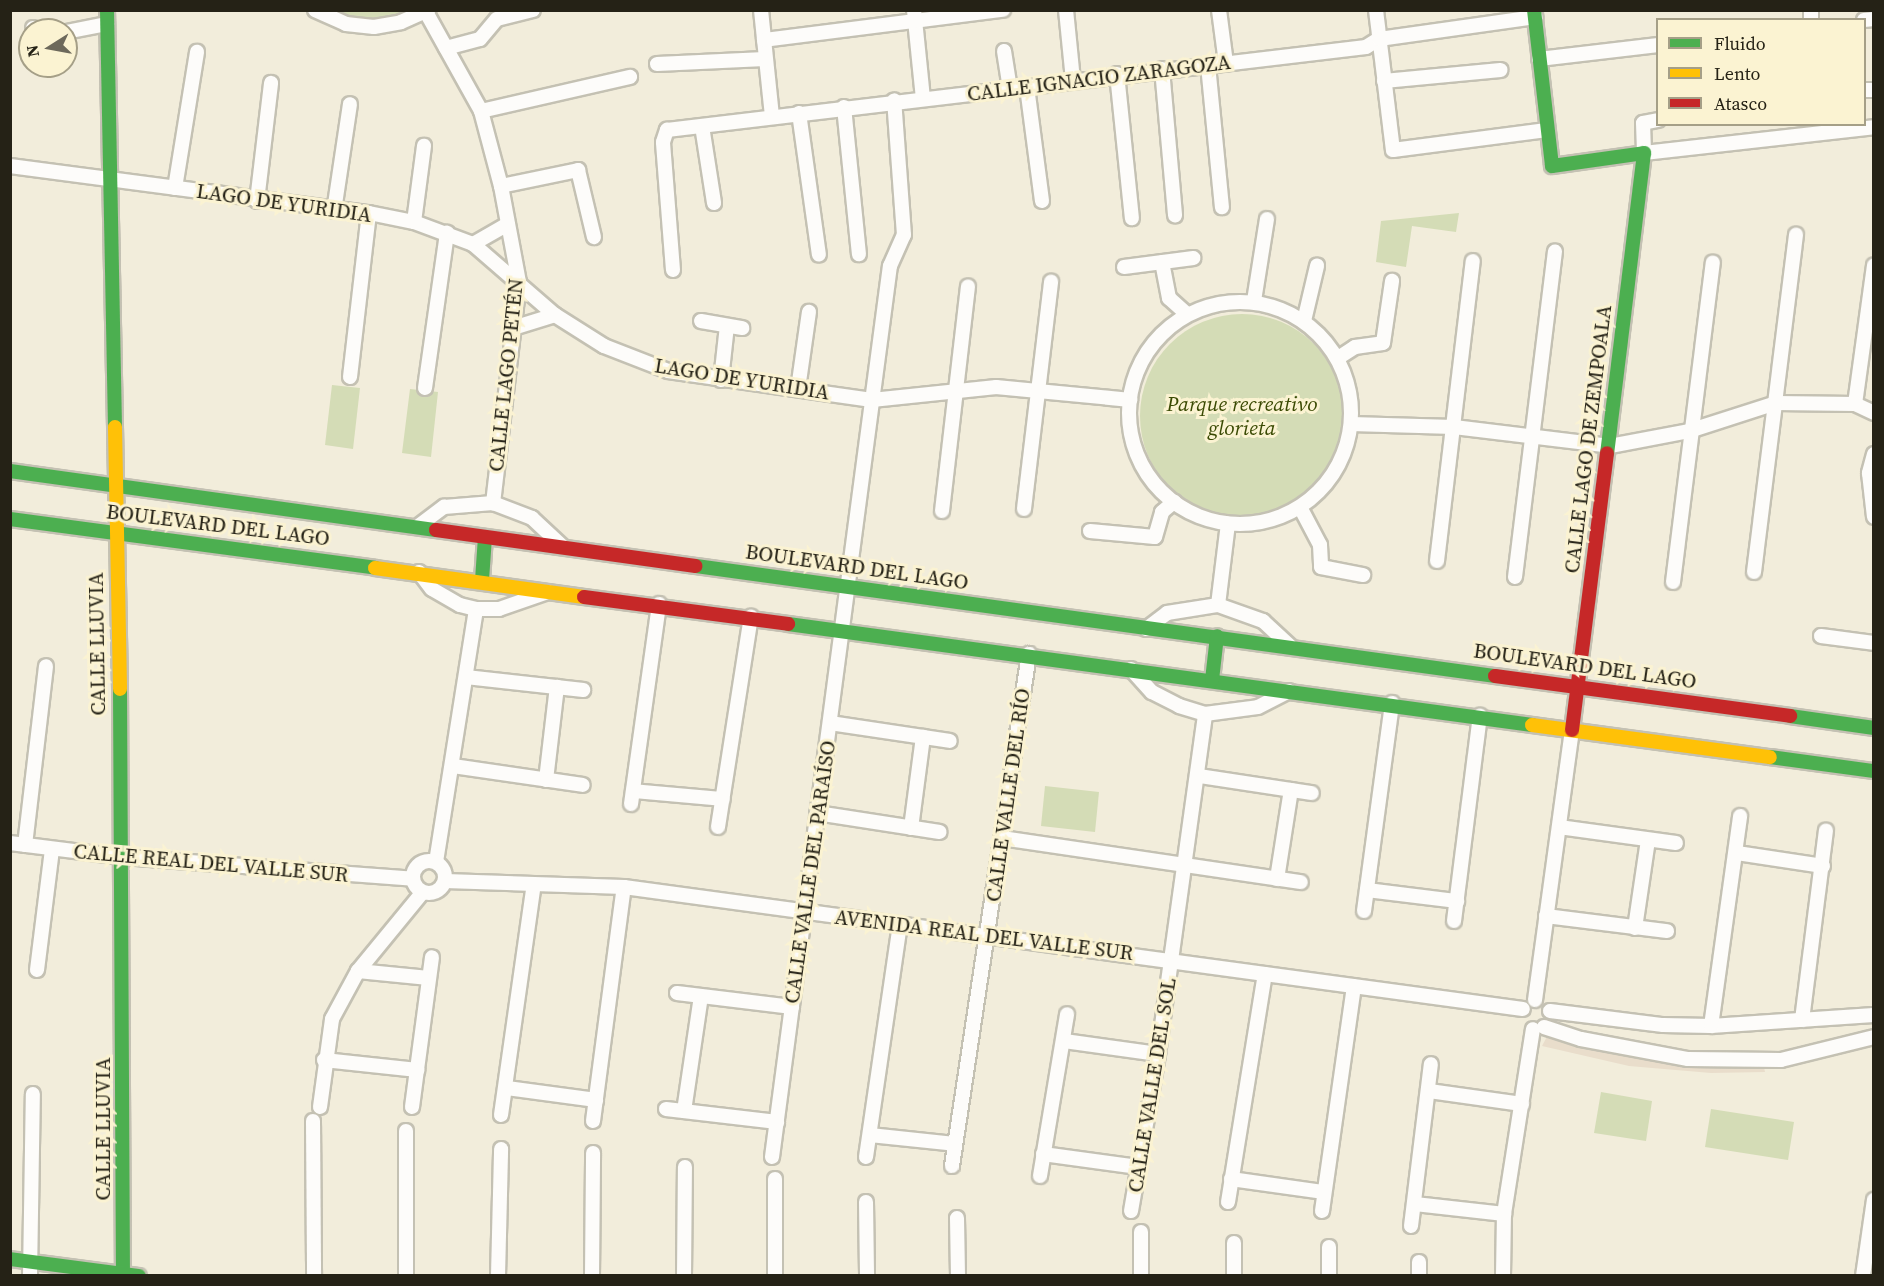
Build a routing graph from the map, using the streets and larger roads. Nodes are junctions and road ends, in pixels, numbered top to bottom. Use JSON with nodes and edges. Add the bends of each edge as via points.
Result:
{"nodes":[{"id":1,"x":315,"y":10,"type":"edge"},
{"id":2,"x":533,"y":10,"type":"edge"},
{"id":3,"x":761,"y":10,"type":"edge"},
{"id":4,"x":1003,"y":10,"type":"edge"},
{"id":5,"x":1066,"y":10,"type":"edge"},
{"id":6,"x":1219,"y":10,"type":"edge"},
{"id":7,"x":1376,"y":10,"type":"edge"},
{"id":8,"x":427,"y":11,"type":"edge"},
{"id":9,"x":1534,"y":14,"type":"edge"},
{"id":10,"x":915,"y":16,"type":"edge"},
{"id":11,"x":107,"y":17,"type":"edge"},
{"id":12,"x":78,"y":28,"type":"edge"},
{"id":13,"x":1379,"y":39,"type":"junction"},
{"id":14,"x":764,"y":40,"type":"junction"},
{"id":15,"x":1656,"y":45,"type":"edge"},
{"id":16,"x":446,"y":48,"type":"junction"},
{"id":17,"x":1004,"y":51,"type":"dead end"},
{"id":18,"x":197,"y":52,"type":"dead end"},
{"id":19,"x":765,"y":58,"type":"junction"},
{"id":20,"x":1539,"y":59,"type":"junction"},
{"id":21,"x":1226,"y":63,"type":"junction"},
{"id":22,"x":657,"y":64,"type":"dead end"},
{"id":23,"x":1208,"y":64,"type":"junction"},
{"id":24,"x":1162,"y":69,"type":"junction"},
{"id":25,"x":1500,"y":70,"type":"dead end"},
{"id":26,"x":1118,"y":74,"type":"junction"},
{"id":27,"x":630,"y":77,"type":"dead end"},
{"id":28,"x":1073,"y":80,"type":"junction"},
{"id":29,"x":1384,"y":81,"type":"junction"},
{"id":30,"x":271,"y":83,"type":"dead end"},
{"id":31,"x":1027,"y":87,"type":"junction"},
{"id":32,"x":1010,"y":89,"type":"junction"},
{"id":33,"x":923,"y":98,"type":"junction"},
{"id":34,"x":894,"y":100,"type":"junction"},
{"id":35,"x":350,"y":104,"type":"dead end"},
{"id":36,"x":844,"y":107,"type":"junction"},
{"id":37,"x":481,"y":111,"type":"junction"},
{"id":38,"x":799,"y":113,"type":"junction"},
{"id":39,"x":772,"y":116,"type":"junction"},
{"id":40,"x":1656,"y":120,"type":"edge"},
{"id":41,"x":702,"y":126,"type":"junction"},
{"id":42,"x":1874,"y":127,"type":"edge"},
{"id":43,"x":1547,"y":130,"type":"junction"},
{"id":44,"x":424,"y":146,"type":"dead end"},
{"id":45,"x":1644,"y":153,"type":"junction"},
{"id":46,"x":10,"y":166,"type":"edge"},
{"id":47,"x":110,"y":178,"type":"junction"},
{"id":48,"x":501,"y":186,"type":"junction"},
{"id":49,"x":175,"y":188,"type":"junction"},
{"id":50,"x":257,"y":201,"type":"junction"},
{"id":51,"x":1042,"y":201,"type":"dead end"},
{"id":52,"x":714,"y":203,"type":"dead end"},
{"id":53,"x":1222,"y":207,"type":"dead end"},
{"id":54,"x":334,"y":210,"type":"junction"},
{"id":55,"x":369,"y":213,"type":"junction"},
{"id":56,"x":1175,"y":215,"type":"dead end"},
{"id":57,"x":1132,"y":218,"type":"dead end"},
{"id":58,"x":1267,"y":219,"type":"dead end"},
{"id":59,"x":414,"y":222,"type":"junction"},
{"id":60,"x":508,"y":224,"type":"junction"},
{"id":61,"x":447,"y":233,"type":"junction"},
{"id":62,"x":1796,"y":235,"type":"dead end"},
{"id":63,"x":594,"y":237,"type":"dead end"},
{"id":64,"x":473,"y":244,"type":"junction"},
{"id":65,"x":1555,"y":251,"type":"dead end"},
{"id":66,"x":859,"y":254,"type":"dead end"},
{"id":67,"x":819,"y":255,"type":"dead end"},
{"id":68,"x":1193,"y":258,"type":"dead end"},
{"id":69,"x":1473,"y":261,"type":"dead end"},
{"id":70,"x":1162,"y":262,"type":"junction"},
{"id":71,"x":1713,"y":262,"type":"dead end"},
{"id":72,"x":1874,"y":265,"type":"edge"},
{"id":73,"x":1317,"y":266,"type":"dead end"},
{"id":74,"x":1124,"y":267,"type":"dead end"},
{"id":75,"x":673,"y":270,"type":"dead end"},
{"id":76,"x":1392,"y":281,"type":"dead end"},
{"id":77,"x":519,"y":282,"type":"junction"},
{"id":78,"x":1051,"y":282,"type":"dead end"},
{"id":79,"x":968,"y":286,"type":"dead end"},
{"id":80,"x":1254,"y":301,"type":"junction"},
{"id":81,"x":809,"y":312,"type":"dead end"},
{"id":82,"x":1187,"y":314,"type":"junction"},
{"id":83,"x":555,"y":315,"type":"junction"},
{"id":84,"x":701,"y":321,"type":"dead end"},
{"id":85,"x":1304,"y":321,"type":"junction"},
{"id":86,"x":727,"y":326,"type":"junction"},
{"id":87,"x":513,"y":328,"type":"junction"},
{"id":88,"x":742,"y":328,"type":"dead end"},
{"id":89,"x":1338,"y":358,"type":"junction"},
{"id":90,"x":350,"y":377,"type":"dead end"},
{"id":91,"x":721,"y":380,"type":"junction"},
{"id":92,"x":425,"y":388,"type":"dead end"},
{"id":93,"x":1037,"y":388,"type":"junction"},
{"id":94,"x":798,"y":389,"type":"junction"},
{"id":95,"x":955,"y":390,"type":"junction"},
{"id":96,"x":872,"y":400,"type":"junction"},
{"id":97,"x":1130,"y":400,"type":"junction"},
{"id":98,"x":1776,"y":403,"type":"junction"},
{"id":99,"x":1855,"y":404,"type":"junction"},
{"id":100,"x":1874,"y":413,"type":"edge"},
{"id":101,"x":1351,"y":424,"type":"junction"},
{"id":102,"x":1454,"y":427,"type":"junction"},
{"id":103,"x":1689,"y":431,"type":"junction"},
{"id":104,"x":1533,"y":437,"type":"junction"},
{"id":105,"x":1610,"y":446,"type":"junction"},
{"id":106,"x":1874,"y":454,"type":"edge"},
{"id":107,"x":10,"y":471,"type":"edge"},
{"id":108,"x":113,"y":484,"type":"junction"},
{"id":109,"x":1174,"y":502,"type":"junction"},
{"id":110,"x":493,"y":503,"type":"junction"},
{"id":111,"x":1300,"y":507,"type":"junction"},
{"id":112,"x":1024,"y":509,"type":"dead end"},
{"id":113,"x":942,"y":511,"type":"dead end"},
{"id":114,"x":1874,"y":517,"type":"edge"},
{"id":115,"x":10,"y":519,"type":"edge"},
{"id":116,"x":1228,"y":524,"type":"junction"},
{"id":117,"x":417,"y":527,"type":"junction"},
{"id":118,"x":1090,"y":531,"type":"dead end"},
{"id":119,"x":115,"y":533,"type":"junction"},
{"id":120,"x":485,"y":537,"type":"junction"},
{"id":121,"x":563,"y":547,"type":"junction"},
{"id":122,"x":1437,"y":561,"type":"dead end"},
{"id":123,"x":1755,"y":572,"type":"dead end"},
{"id":124,"x":419,"y":573,"type":"junction"},
{"id":125,"x":1363,"y":575,"type":"dead end"},
{"id":126,"x":1515,"y":577,"type":"dead end"},
{"id":127,"x":482,"y":580,"type":"junction"},
{"id":128,"x":1673,"y":582,"type":"dead end"},
{"id":129,"x":848,"y":586,"type":"junction"},
{"id":130,"x":552,"y":590,"type":"junction"},
{"id":131,"x":659,"y":604,"type":"junction"},
{"id":132,"x":1218,"y":605,"type":"junction"},
{"id":133,"x":476,"y":609,"type":"junction"},
{"id":134,"x":751,"y":617,"type":"junction"},
{"id":135,"x":1146,"y":629,"type":"junction"},
{"id":136,"x":843,"y":630,"type":"junction"},
{"id":137,"x":1217,"y":636,"type":"junction"},
{"id":138,"x":1821,"y":636,"type":"dead end"},
{"id":139,"x":1874,"y":643,"type":"edge"},
{"id":140,"x":1290,"y":646,"type":"junction"},
{"id":141,"x":1029,"y":654,"type":"junction"},
{"id":142,"x":46,"y":666,"type":"dead end"},
{"id":143,"x":1131,"y":669,"type":"junction"},
{"id":144,"x":466,"y":677,"type":"junction"},
{"id":145,"x":1212,"y":680,"type":"junction"},
{"id":146,"x":557,"y":687,"type":"junction"},
{"id":147,"x":1578,"y":687,"type":"junction"},
{"id":148,"x":583,"y":690,"type":"dead end"},
{"id":149,"x":1290,"y":690,"type":"junction"},
{"id":150,"x":1392,"y":703,"type":"junction"},
{"id":151,"x":1205,"y":714,"type":"junction"},
{"id":152,"x":1480,"y":716,"type":"junction"},
{"id":153,"x":830,"y":723,"type":"junction"},
{"id":154,"x":1874,"y":728,"type":"edge"},
{"id":155,"x":1572,"y":730,"type":"junction"},
{"id":156,"x":923,"y":737,"type":"junction"},
{"id":157,"x":950,"y":741,"type":"dead end"},
{"id":158,"x":453,"y":766,"type":"junction"},
{"id":159,"x":1874,"y":771,"type":"edge"},
{"id":160,"x":1199,"y":776,"type":"junction"},
{"id":161,"x":546,"y":780,"type":"junction"},
{"id":162,"x":583,"y":785,"type":"dead end"},
{"id":163,"x":1291,"y":790,"type":"junction"},
{"id":164,"x":1312,"y":793,"type":"dead end"},
{"id":165,"x":723,"y":799,"type":"junction"},
{"id":166,"x":817,"y":813,"type":"junction"},
{"id":167,"x":1740,"y":816,"type":"dead end"},
{"id":168,"x":718,"y":827,"type":"dead end"},
{"id":169,"x":1559,"y":827,"type":"junction"},
{"id":170,"x":911,"y":828,"type":"junction"},
{"id":171,"x":1826,"y":831,"type":"dead end"},
{"id":172,"x":940,"y":832,"type":"dead end"},
{"id":173,"x":1002,"y":838,"type":"junction"},
{"id":174,"x":1648,"y":840,"type":"junction"},
{"id":175,"x":1676,"y":843,"type":"dead end"},
{"id":176,"x":18,"y":844,"type":"edge"},
{"id":177,"x":52,"y":849,"type":"junction"},
{"id":178,"x":1737,"y":853,"type":"junction"},
{"id":179,"x":123,"y":857,"type":"junction"},
{"id":180,"x":436,"y":862,"type":"junction"},
{"id":181,"x":1186,"y":866,"type":"junction"},
{"id":182,"x":1823,"y":866,"type":"junction"},
{"id":183,"x":412,"y":879,"type":"junction"},
{"id":184,"x":1277,"y":879,"type":"junction"},
{"id":185,"x":445,"y":881,"type":"junction"},
{"id":186,"x":1301,"y":882,"type":"dead end"},
{"id":187,"x":534,"y":884,"type":"junction"},
{"id":188,"x":624,"y":887,"type":"junction"},
{"id":189,"x":1367,"y":890,"type":"junction"},
{"id":190,"x":423,"y":892,"type":"junction"},
{"id":191,"x":1457,"y":901,"type":"junction"},
{"id":192,"x":803,"y":911,"type":"junction"},
{"id":193,"x":1364,"y":911,"type":"dead end"},
{"id":194,"x":1546,"y":916,"type":"junction"},
{"id":195,"x":1454,"y":921,"type":"dead end"},
{"id":196,"x":900,"y":925,"type":"junction"},
{"id":197,"x":1635,"y":928,"type":"junction"},
{"id":198,"x":1667,"y":931,"type":"dead end"},
{"id":199,"x":987,"y":936,"type":"junction"},
{"id":200,"x":432,"y":957,"type":"dead end"},
{"id":201,"x":1172,"y":960,"type":"junction"},
{"id":202,"x":37,"y":969,"type":"dead end"},
{"id":203,"x":358,"y":971,"type":"junction"},
{"id":204,"x":1265,"y":974,"type":"junction"},
{"id":205,"x":429,"y":978,"type":"junction"},
{"id":206,"x":1354,"y":986,"type":"junction"},
{"id":207,"x":677,"y":993,"type":"dead end"},
{"id":208,"x":701,"y":996,"type":"junction"},
{"id":209,"x":1535,"y":1000,"type":"junction"},
{"id":210,"x":792,"y":1007,"type":"junction"},
{"id":211,"x":1522,"y":1009,"type":"junction"},
{"id":212,"x":1550,"y":1011,"type":"junction"},
{"id":213,"x":1067,"y":1014,"type":"dead end"},
{"id":214,"x":1874,"y":1015,"type":"edge"},
{"id":215,"x":1802,"y":1020,"type":"junction"},
{"id":216,"x":1711,"y":1026,"type":"junction"},
{"id":217,"x":1538,"y":1028,"type":"junction"},
{"id":218,"x":1874,"y":1037,"type":"edge"},
{"id":219,"x":1064,"y":1041,"type":"junction"},
{"id":220,"x":1158,"y":1054,"type":"junction"},
{"id":221,"x":324,"y":1060,"type":"junction"},
{"id":222,"x":1431,"y":1064,"type":"dead end"},
{"id":223,"x":417,"y":1070,"type":"junction"},
{"id":224,"x":507,"y":1088,"type":"junction"},
{"id":225,"x":1429,"y":1091,"type":"junction"},
{"id":226,"x":33,"y":1094,"type":"dead end"},
{"id":227,"x":596,"y":1100,"type":"junction"},
{"id":228,"x":1522,"y":1104,"type":"junction"},
{"id":229,"x":320,"y":1107,"type":"dead end"},
{"id":230,"x":412,"y":1107,"type":"dead end"},
{"id":231,"x":666,"y":1109,"type":"dead end"},
{"id":232,"x":684,"y":1111,"type":"junction"},
{"id":233,"x":501,"y":1115,"type":"dead end"},
{"id":234,"x":312,"y":1121,"type":"dead end"},
{"id":235,"x":593,"y":1121,"type":"dead end"},
{"id":236,"x":777,"y":1122,"type":"junction"},
{"id":237,"x":406,"y":1131,"type":"dead end"},
{"id":238,"x":870,"y":1135,"type":"junction"},
{"id":239,"x":956,"y":1144,"type":"junction"},
{"id":240,"x":501,"y":1149,"type":"dead end"},
{"id":241,"x":593,"y":1153,"type":"dead end"},
{"id":242,"x":1043,"y":1154,"type":"junction"},
{"id":243,"x":772,"y":1157,"type":"dead end"},
{"id":244,"x":866,"y":1157,"type":"dead end"},
{"id":245,"x":952,"y":1166,"type":"dead end"},
{"id":246,"x":685,"y":1167,"type":"dead end"},
{"id":247,"x":1138,"y":1167,"type":"junction"},
{"id":248,"x":1040,"y":1176,"type":"dead end"},
{"id":249,"x":775,"y":1179,"type":"dead end"},
{"id":250,"x":1231,"y":1179,"type":"junction"},
{"id":251,"x":1324,"y":1192,"type":"junction"},
{"id":252,"x":1874,"y":1200,"type":"edge"},
{"id":253,"x":866,"y":1202,"type":"dead end"},
{"id":254,"x":1227,"y":1202,"type":"dead end"},
{"id":255,"x":1415,"y":1204,"type":"junction"},
{"id":256,"x":1131,"y":1211,"type":"dead end"},
{"id":257,"x":1322,"y":1211,"type":"dead end"},
{"id":258,"x":1504,"y":1214,"type":"junction"},
{"id":259,"x":957,"y":1218,"type":"dead end"},
{"id":260,"x":1411,"y":1226,"type":"dead end"},
{"id":261,"x":1141,"y":1232,"type":"dead end"},
{"id":262,"x":1234,"y":1243,"type":"dead end"},
{"id":263,"x":1329,"y":1246,"type":"dead end"},
{"id":264,"x":10,"y":1260,"type":"edge"},
{"id":265,"x":30,"y":1269,"type":"edge"},
{"id":266,"x":123,"y":1274,"type":"edge"},
{"id":267,"x":139,"y":1275,"type":"edge"},
{"id":268,"x":314,"y":1275,"type":"edge"},
{"id":269,"x":406,"y":1275,"type":"edge"},
{"id":270,"x":498,"y":1275,"type":"edge"},
{"id":271,"x":592,"y":1275,"type":"edge"},
{"id":272,"x":684,"y":1275,"type":"edge"},
{"id":273,"x":775,"y":1275,"type":"edge"},
{"id":274,"x":867,"y":1275,"type":"edge"},
{"id":275,"x":958,"y":1275,"type":"edge"},
{"id":276,"x":1141,"y":1275,"type":"edge"},
{"id":277,"x":1234,"y":1275,"type":"edge"},
{"id":278,"x":1329,"y":1275,"type":"edge"},
{"id":279,"x":1503,"y":1275,"type":"edge"},
{"id":280,"x":1863,"y":1275,"type":"edge"}],
"edges":[{"from":1,"to":8,"type":"street","via":[[346,24],[374,27],[401,22]]},
{"from":2,"to":16,"type":"street","via":[[497,19],[480,39]]},
{"from":3,"to":14,"type":"street"},
{"from":4,"to":10,"type":"street"},
{"from":5,"to":28,"type":"street"},
{"from":6,"to":21,"type":"street"},
{"from":7,"to":13,"type":"street"},
{"from":8,"to":16,"type":"street","name":"CALLE LAGO PETÉN"},
{"from":9,"to":13,"type":"street","name":"CALLE IGNACIO ZARAGOZA"},
{"from":9,"to":20,"type":"street"},
{"from":10,"to":14,"type":"street"},
{"from":10,"to":33,"type":"street"},
{"from":11,"to":12,"type":"street"},
{"from":11,"to":47,"type":"street","name":"CALLE LLUVIA"},
{"from":13,"to":21,"type":"street","name":"CALLE IGNACIO ZARAGOZA","via":[[1366,47]]},
{"from":13,"to":29,"type":"street"},
{"from":14,"to":19,"type":"street"},
{"from":15,"to":20,"type":"street"},
{"from":16,"to":37,"type":"street","name":"CALLE LAGO PETÉN"},
{"from":17,"to":32,"type":"street"},
{"from":18,"to":49,"type":"street"},
{"from":19,"to":22,"type":"street"},
{"from":19,"to":39,"type":"street"},
{"from":20,"to":43,"type":"street"},
{"from":21,"to":23,"type":"street","name":"CALLE IGNACIO ZARAGOZA"},
{"from":23,"to":24,"type":"street","name":"CALLE IGNACIO ZARAGOZA"},
{"from":23,"to":53,"type":"street"},
{"from":24,"to":26,"type":"street","name":"CALLE IGNACIO ZARAGOZA"},
{"from":24,"to":56,"type":"street"},
{"from":25,"to":29,"type":"street"},
{"from":26,"to":28,"type":"street","name":"CALLE IGNACIO ZARAGOZA"},
{"from":26,"to":57,"type":"street"},
{"from":27,"to":37,"type":"street"},
{"from":28,"to":31,"type":"street","name":"CALLE IGNACIO ZARAGOZA"},
{"from":29,"to":43,"type":"street","via":[[1393,150]]},
{"from":30,"to":50,"type":"street"},
{"from":31,"to":32,"type":"street","name":"CALLE IGNACIO ZARAGOZA"},
{"from":31,"to":51,"type":"street"},
{"from":32,"to":33,"type":"street","name":"CALLE IGNACIO ZARAGOZA"},
{"from":33,"to":34,"type":"street","name":"CALLE IGNACIO ZARAGOZA"},
{"from":34,"to":36,"type":"street","name":"CALLE IGNACIO ZARAGOZA"},
{"from":34,"to":96,"type":"street","name":"CALLE VALLE DEL PARAÍSO","via":[[904,235],[890,266]]},
{"from":35,"to":54,"type":"street"},
{"from":36,"to":38,"type":"street","name":"CALLE IGNACIO ZARAGOZA"},
{"from":36,"to":66,"type":"street"},
{"from":37,"to":48,"type":"street","name":"CALLE LAGO PETÉN"},
{"from":38,"to":39,"type":"street","name":"CALLE IGNACIO ZARAGOZA"},
{"from":38,"to":67,"type":"street"},
{"from":39,"to":41,"type":"street","name":"CALLE IGNACIO ZARAGOZA"},
{"from":40,"to":45,"type":"street","via":[[1643,123]]},
{"from":41,"to":52,"type":"street"},
{"from":41,"to":75,"type":"street","name":"CALLE IGNACIO ZARAGOZA","via":[[668,130],[664,134]]},
{"from":42,"to":45,"type":"street"},
{"from":43,"to":45,"type":"street","via":[[1552,166]]},
{"from":44,"to":59,"type":"street"},
{"from":45,"to":105,"type":"street","name":"CALLE LAGO DE ZEMPOALA"},
{"from":46,"to":47,"type":"street","name":"LAGO DE YURIDIA"},
{"from":47,"to":49,"type":"street","name":"LAGO DE YURIDIA"},
{"from":47,"to":108,"type":"street","name":"CALLE LLUVIA"},
{"from":48,"to":60,"type":"street","name":"CALLE LAGO PETÉN"},
{"from":48,"to":63,"type":"street","via":[[578,170]]},
{"from":49,"to":50,"type":"street","name":"LAGO DE YURIDIA"},
{"from":50,"to":54,"type":"street","name":"LAGO DE YURIDIA"},
{"from":54,"to":55,"type":"street","name":"LAGO DE YURIDIA"},
{"from":55,"to":59,"type":"street","name":"LAGO DE YURIDIA"},
{"from":55,"to":90,"type":"street"},
{"from":58,"to":80,"type":"street"},
{"from":59,"to":61,"type":"street","name":"LAGO DE YURIDIA"},
{"from":60,"to":64,"type":"street"},
{"from":60,"to":77,"type":"street","name":"CALLE LAGO PETÉN"},
{"from":61,"to":64,"type":"street","name":"LAGO DE YURIDIA"},
{"from":61,"to":92,"type":"street"},
{"from":62,"to":98,"type":"street"},
{"from":64,"to":77,"type":"street","name":"LAGO DE YURIDIA"},
{"from":65,"to":104,"type":"street"},
{"from":68,"to":70,"type":"street"},
{"from":69,"to":102,"type":"street"},
{"from":70,"to":74,"type":"street"},
{"from":70,"to":82,"type":"street","via":[[1169,298]]},
{"from":71,"to":103,"type":"street"},
{"from":72,"to":99,"type":"street"},
{"from":73,"to":85,"type":"street"},
{"from":76,"to":89,"type":"street","via":[[1383,344],[1355,346]]},
{"from":77,"to":83,"type":"street","name":"LAGO DE YURIDIA"},
{"from":77,"to":87,"type":"street","name":"CALLE LAGO PETÉN"},
{"from":78,"to":93,"type":"street"},
{"from":79,"to":95,"type":"street"},
{"from":80,"to":82,"type":"street","via":[[1220,302]]},
{"from":80,"to":85,"type":"street","via":[[1281,308]]},
{"from":81,"to":94,"type":"street"},
{"from":82,"to":97,"type":"street","via":[[1165,330],[1148,350],[1136,374]]},
{"from":83,"to":87,"type":"street"},
{"from":83,"to":91,"type":"street","name":"LAGO DE YURIDIA","via":[[635,361]]},
{"from":84,"to":86,"type":"street"},
{"from":85,"to":89,"type":"street"},
{"from":86,"to":88,"type":"street"},
{"from":86,"to":91,"type":"street"},
{"from":87,"to":110,"type":"street","name":"CALLE LAGO PETÉN"},
{"from":89,"to":101,"type":"street","via":[[1349,390]]},
{"from":91,"to":94,"type":"street","name":"LAGO DE YURIDIA"},
{"from":93,"to":95,"type":"street","name":"LAGO DE YURIDIA"},
{"from":93,"to":97,"type":"street","name":"LAGO DE YURIDIA"},
{"from":93,"to":112,"type":"street"},
{"from":94,"to":96,"type":"street","name":"LAGO DE YURIDIA"},
{"from":95,"to":96,"type":"street","name":"LAGO DE YURIDIA"},
{"from":95,"to":113,"type":"street"},
{"from":96,"to":129,"type":"street","name":"CALLE VALLE DEL PARAÍSO"},
{"from":97,"to":109,"type":"street","via":[[1130,423],[1139,457],[1157,486]]},
{"from":98,"to":99,"type":"street"},
{"from":98,"to":103,"type":"street"},
{"from":98,"to":123,"type":"street"},
{"from":99,"to":100,"type":"street"},
{"from":101,"to":102,"type":"street"},
{"from":101,"to":111,"type":"street","via":[[1335,471]]},
{"from":102,"to":104,"type":"street"},
{"from":102,"to":122,"type":"street"},
{"from":103,"to":105,"type":"street"},
{"from":103,"to":128,"type":"street"},
{"from":104,"to":105,"type":"street"},
{"from":104,"to":126,"type":"street"},
{"from":105,"to":147,"type":"street","name":"CALLE LAGO DE ZEMPOALA"},
{"from":106,"to":114,"type":"street","via":[[1869,473]]},
{"from":107,"to":108,"type":"street","name":"BOULEVARD DEL LAGO"},
{"from":108,"to":117,"type":"street","name":"BOULEVARD DEL LAGO"},
{"from":108,"to":119,"type":"street","name":"CALLE LLUVIA"},
{"from":109,"to":116,"type":"street","via":[[1200,516]]},
{"from":109,"to":118,"type":"street","via":[[1162,512],[1155,537]]},
{"from":110,"to":117,"type":"street","via":[[444,507]]},
{"from":110,"to":121,"type":"street","via":[[532,518]]},
{"from":111,"to":116,"type":"street","via":[[1253,524]]},
{"from":111,"to":125,"type":"street","via":[[1320,545],[1321,567]]},
{"from":115,"to":119,"type":"street","name":"BOULEVARD DEL LAGO"},
{"from":116,"to":132,"type":"street"},
{"from":117,"to":120,"type":"street","name":"BOULEVARD DEL LAGO"},
{"from":119,"to":124,"type":"street","name":"BOULEVARD DEL LAGO"},
{"from":119,"to":179,"type":"street","name":"CALLE LLUVIA"},
{"from":120,"to":121,"type":"street","name":"BOULEVARD DEL LAGO"},
{"from":120,"to":127,"type":"street"},
{"from":121,"to":129,"type":"street","name":"BOULEVARD DEL LAGO"},
{"from":124,"to":127,"type":"street","name":"BOULEVARD DEL LAGO"},
{"from":124,"to":133,"type":"street","name":"BOULEVARD DEL LAGO","via":[[432,589]]},
{"from":127,"to":130,"type":"street","name":"BOULEVARD DEL LAGO"},
{"from":129,"to":135,"type":"street","name":"BOULEVARD DEL LAGO"},
{"from":129,"to":136,"type":"street","name":"CALLE VALLE DEL PARAÍSO"},
{"from":130,"to":131,"type":"street","name":"BOULEVARD DEL LAGO"},
{"from":130,"to":133,"type":"street","name":"BOULEVARD DEL LAGO","via":[[499,609]]},
{"from":131,"to":134,"type":"street","name":"BOULEVARD DEL LAGO"},
{"from":131,"to":165,"type":"street","via":[[632,798]]},
{"from":132,"to":135,"type":"street","via":[[1167,613]]},
{"from":132,"to":140,"type":"street","via":[[1263,621]]},
{"from":133,"to":144,"type":"street"},
{"from":134,"to":136,"type":"street","name":"BOULEVARD DEL LAGO"},
{"from":134,"to":165,"type":"street"},
{"from":135,"to":137,"type":"street","name":"BOULEVARD DEL LAGO"},
{"from":136,"to":141,"type":"street","name":"BOULEVARD DEL LAGO"},
{"from":136,"to":153,"type":"street","name":"CALLE VALLE DEL PARAÍSO"},
{"from":137,"to":140,"type":"street","name":"BOULEVARD DEL LAGO"},
{"from":137,"to":145,"type":"street"},
{"from":138,"to":139,"type":"street"},
{"from":140,"to":147,"type":"street","name":"BOULEVARD DEL LAGO"},
{"from":141,"to":143,"type":"street","name":"BOULEVARD DEL LAGO"},
{"from":141,"to":173,"type":"street","name":"CALLE VALLE DEL RÍO"},
{"from":142,"to":176,"type":"street"},
{"from":143,"to":145,"type":"street","name":"BOULEVARD DEL LAGO"},
{"from":143,"to":151,"type":"street","via":[[1152,692]]},
{"from":144,"to":146,"type":"street"},
{"from":144,"to":158,"type":"street"},
{"from":145,"to":149,"type":"street","name":"BOULEVARD DEL LAGO"},
{"from":146,"to":148,"type":"street"},
{"from":146,"to":161,"type":"street"},
{"from":147,"to":154,"type":"street","name":"BOULEVARD DEL LAGO"},
{"from":147,"to":155,"type":"street","name":"CALLE LAGO DE ZEMPOALA"},
{"from":149,"to":150,"type":"street","name":"BOULEVARD DEL LAGO"},
{"from":149,"to":151,"type":"street","via":[[1258,707]]},
{"from":150,"to":152,"type":"street","name":"BOULEVARD DEL LAGO"},
{"from":150,"to":189,"type":"street"},
{"from":151,"to":160,"type":"street","name":"CALLE VALLE DEL SOL"},
{"from":152,"to":155,"type":"street","name":"BOULEVARD DEL LAGO"},
{"from":152,"to":191,"type":"street"},
{"from":153,"to":156,"type":"street"},
{"from":153,"to":166,"type":"street","name":"CALLE VALLE DEL PARAÍSO"},
{"from":155,"to":159,"type":"street","name":"BOULEVARD DEL LAGO"},
{"from":155,"to":169,"type":"street"},
{"from":156,"to":157,"type":"street"},
{"from":156,"to":170,"type":"street"},
{"from":158,"to":161,"type":"street"},
{"from":158,"to":180,"type":"street"},
{"from":160,"to":163,"type":"street"},
{"from":160,"to":181,"type":"street","name":"CALLE VALLE DEL SOL"},
{"from":161,"to":162,"type":"street"},
{"from":163,"to":164,"type":"street"},
{"from":163,"to":184,"type":"street"},
{"from":165,"to":168,"type":"street"},
{"from":166,"to":170,"type":"street"},
{"from":166,"to":192,"type":"street","name":"CALLE VALLE DEL PARAÍSO"},
{"from":167,"to":178,"type":"street"},
{"from":169,"to":174,"type":"street"},
{"from":169,"to":194,"type":"street"},
{"from":170,"to":172,"type":"street"},
{"from":171,"to":182,"type":"street"},
{"from":173,"to":181,"type":"street"},
{"from":173,"to":199,"type":"street","name":"CALLE VALLE DEL RÍO"},
{"from":174,"to":175,"type":"street"},
{"from":174,"to":197,"type":"street"},
{"from":176,"to":177,"type":"street","name":"CALLE REAL DEL VALLE SUR"},
{"from":177,"to":179,"type":"street","name":"CALLE REAL DEL VALLE SUR"},
{"from":177,"to":202,"type":"street"},
{"from":178,"to":182,"type":"street"},
{"from":178,"to":216,"type":"street"},
{"from":179,"to":183,"type":"street","name":"CALLE REAL DEL VALLE SUR"},
{"from":179,"to":266,"type":"street","name":"CALLE LLUVIA"},
{"from":180,"to":183,"type":"street","via":[[419,864]]},
{"from":180,"to":185,"type":"street","via":[[445,873]]},
{"from":181,"to":184,"type":"street"},
{"from":181,"to":201,"type":"street","name":"CALLE VALLE DEL SOL"},
{"from":182,"to":215,"type":"street"},
{"from":183,"to":190,"type":"street"},
{"from":184,"to":186,"type":"street"},
{"from":185,"to":187,"type":"street","name":"AVENIDA REAL DEL VALLE SUR"},
{"from":185,"to":190,"type":"street","via":[[436,892]]},
{"from":187,"to":188,"type":"street","name":"AVENIDA REAL DEL VALLE SUR"},
{"from":187,"to":224,"type":"street"},
{"from":188,"to":192,"type":"street","name":"AVENIDA REAL DEL VALLE SUR"},
{"from":188,"to":227,"type":"street"},
{"from":189,"to":191,"type":"street"},
{"from":189,"to":193,"type":"street"},
{"from":190,"to":203,"type":"street"},
{"from":191,"to":195,"type":"street"},
{"from":192,"to":196,"type":"street","name":"AVENIDA REAL DEL VALLE SUR"},
{"from":192,"to":210,"type":"street","name":"CALLE VALLE DEL PARAÍSO"},
{"from":194,"to":197,"type":"street"},
{"from":194,"to":209,"type":"street"},
{"from":196,"to":199,"type":"street","name":"AVENIDA REAL DEL VALLE SUR"},
{"from":196,"to":238,"type":"street"},
{"from":197,"to":198,"type":"street"},
{"from":199,"to":201,"type":"street","name":"AVENIDA REAL DEL VALLE SUR"},
{"from":199,"to":239,"type":"street","name":"CALLE VALLE DEL RÍO"},
{"from":200,"to":205,"type":"street"},
{"from":201,"to":204,"type":"street","name":"AVENIDA REAL DEL VALLE SUR"},
{"from":201,"to":220,"type":"street","name":"CALLE VALLE DEL SOL"},
{"from":203,"to":205,"type":"street"},
{"from":203,"to":221,"type":"street","via":[[332,1019]]},
{"from":204,"to":206,"type":"street","name":"AVENIDA REAL DEL VALLE SUR"},
{"from":204,"to":250,"type":"street"},
{"from":205,"to":223,"type":"street"},
{"from":206,"to":211,"type":"street","name":"AVENIDA REAL DEL VALLE SUR"},
{"from":206,"to":251,"type":"street"},
{"from":207,"to":208,"type":"street"},
{"from":208,"to":210,"type":"street"},
{"from":208,"to":232,"type":"street"},
{"from":209,"to":211,"type":"street"},
{"from":209,"to":212,"type":"street"},
{"from":210,"to":236,"type":"street","name":"CALLE VALLE DEL PARAÍSO"},
{"from":211,"to":217,"type":"street","via":[[1526,1025]]},
{"from":212,"to":216,"type":"street","via":[[1663,1025]]},
{"from":212,"to":217,"type":"street"},
{"from":213,"to":219,"type":"street"},
{"from":214,"to":215,"type":"street"},
{"from":215,"to":216,"type":"street"},
{"from":217,"to":218,"type":"street","via":[[1688,1059],[1781,1060]]},
{"from":217,"to":228,"type":"street"},
{"from":219,"to":220,"type":"street"},
{"from":219,"to":242,"type":"street"},
{"from":220,"to":247,"type":"street","name":"CALLE VALLE DEL SOL"},
{"from":221,"to":223,"type":"street"},
{"from":221,"to":229,"type":"street"},
{"from":222,"to":225,"type":"street"},
{"from":223,"to":230,"type":"street"},
{"from":224,"to":227,"type":"street"},
{"from":224,"to":233,"type":"street"},
{"from":225,"to":228,"type":"street"},
{"from":225,"to":255,"type":"street"},
{"from":226,"to":265,"type":"street"},
{"from":227,"to":235,"type":"street"},
{"from":228,"to":258,"type":"street"},
{"from":231,"to":232,"type":"street"},
{"from":232,"to":236,"type":"street"},
{"from":234,"to":268,"type":"street"},
{"from":236,"to":243,"type":"street","name":"CALLE VALLE DEL PARAÍSO"},
{"from":237,"to":269,"type":"street"},
{"from":238,"to":239,"type":"street"},
{"from":238,"to":244,"type":"street"},
{"from":239,"to":245,"type":"street","name":"CALLE VALLE DEL RÍO"},
{"from":240,"to":270,"type":"street"},
{"from":241,"to":271,"type":"street"},
{"from":242,"to":247,"type":"street"},
{"from":242,"to":248,"type":"street"},
{"from":246,"to":272,"type":"street"},
{"from":247,"to":256,"type":"street","name":"CALLE VALLE DEL SOL"},
{"from":249,"to":273,"type":"street"},
{"from":250,"to":251,"type":"street"},
{"from":250,"to":254,"type":"street"},
{"from":251,"to":257,"type":"street"},
{"from":252,"to":280,"type":"street"},
{"from":253,"to":274,"type":"street"},
{"from":255,"to":258,"type":"street"},
{"from":255,"to":260,"type":"street"},
{"from":258,"to":279,"type":"street"},
{"from":259,"to":275,"type":"street"},
{"from":261,"to":276,"type":"street"},
{"from":262,"to":277,"type":"street"},
{"from":263,"to":278,"type":"street"},
{"from":264,"to":265,"type":"street"},
{"from":265,"to":266,"type":"street"},
{"from":266,"to":267,"type":"street"}]}
